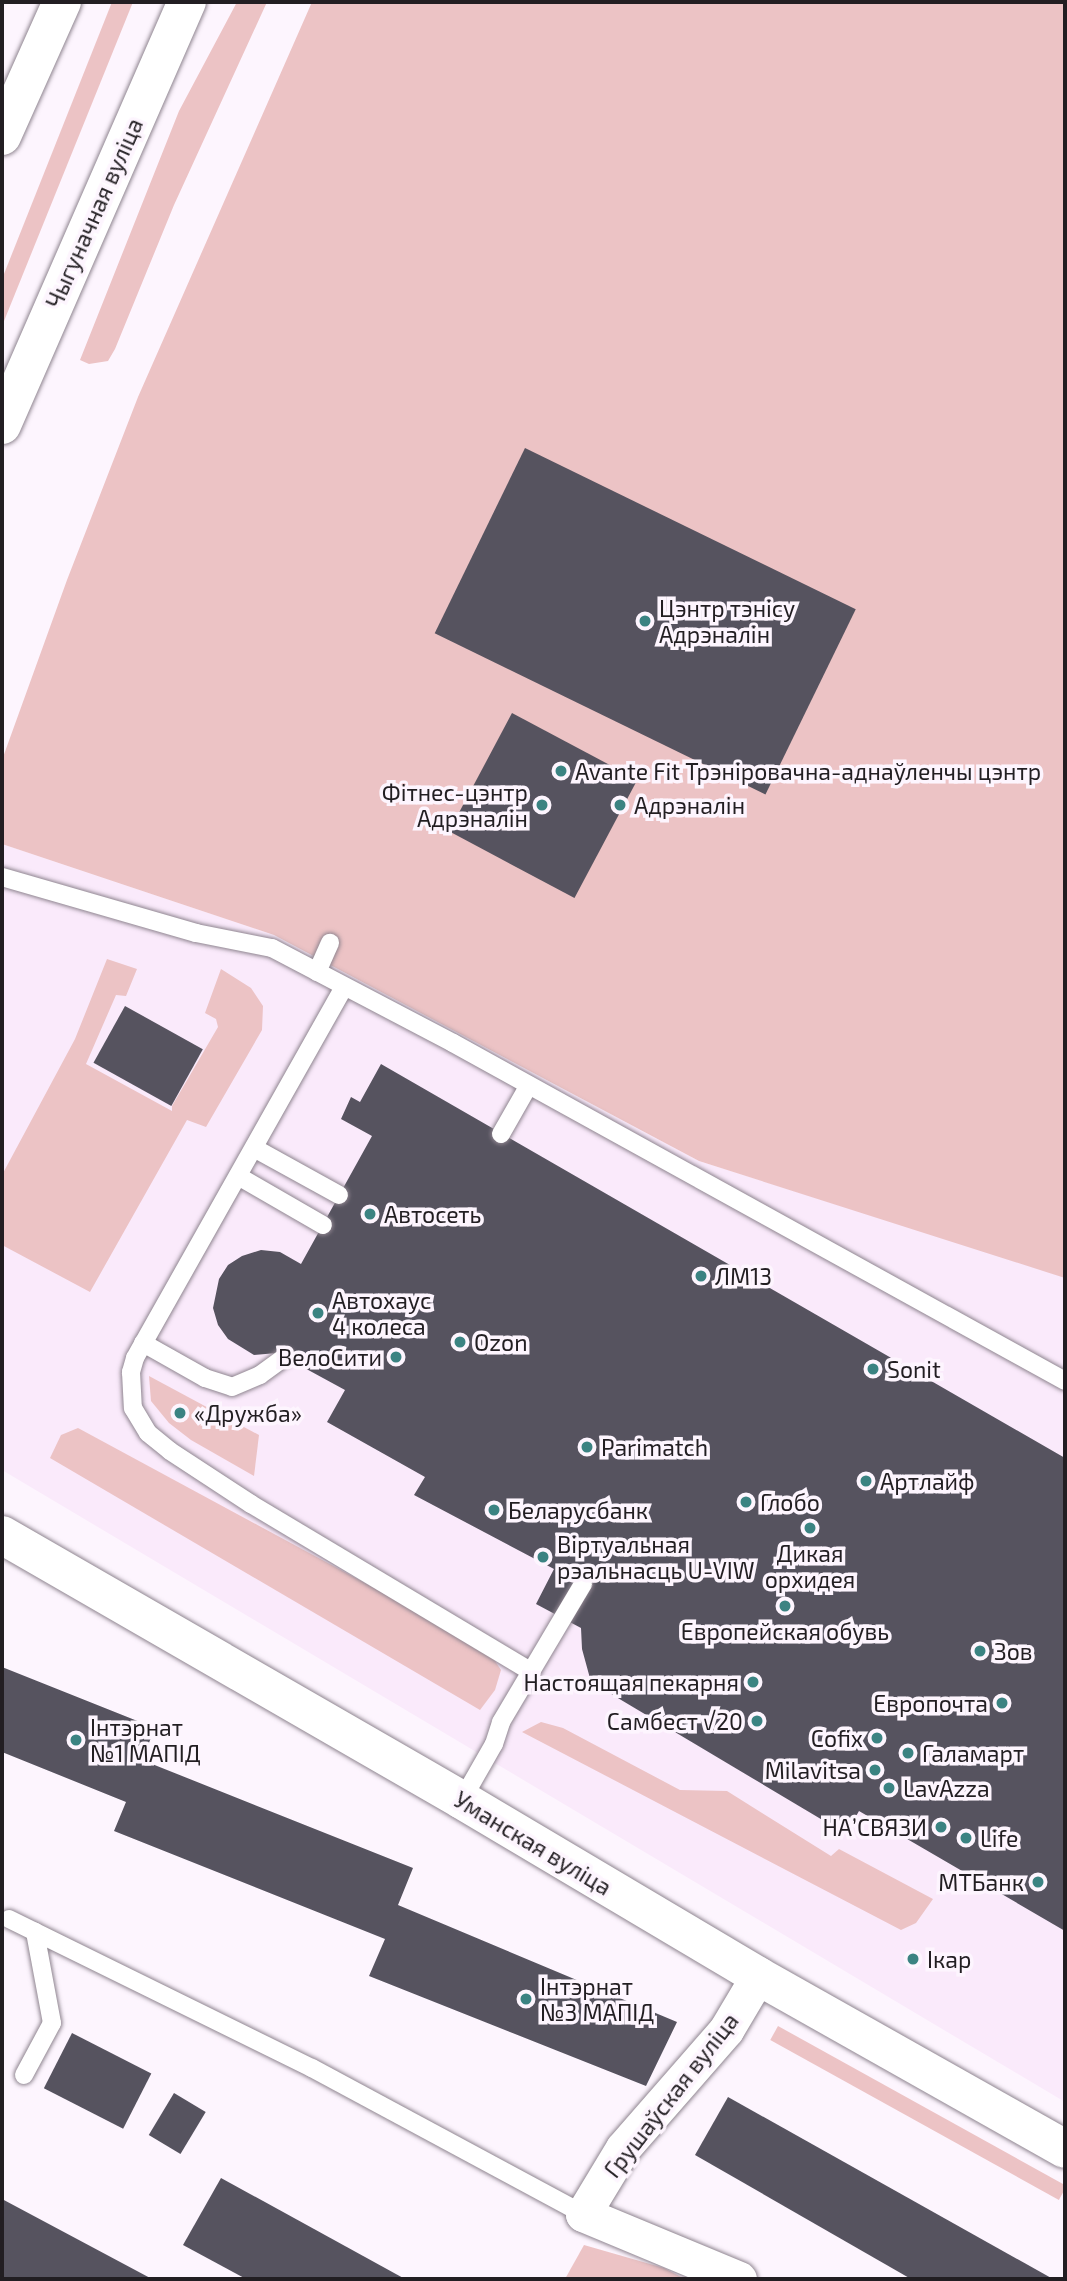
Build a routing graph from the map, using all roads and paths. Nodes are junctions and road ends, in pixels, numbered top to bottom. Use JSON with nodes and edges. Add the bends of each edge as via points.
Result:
{"nodes":[{"id":1,"x":62,"y":2,"type":"edge"},
{"id":2,"x":187,"y":2,"type":"edge"},
{"id":3,"x":2,"y":136,"type":"edge"},
{"id":4,"x":2,"y":425,"type":"edge"},
{"id":5,"x":2,"y":877,"type":"edge"},
{"id":6,"x":330,"y":943,"type":"dead end"},
{"id":7,"x":317,"y":972,"type":"junction"},
{"id":8,"x":344,"y":987,"type":"junction"},
{"id":9,"x":529,"y":1085,"type":"junction"},
{"id":10,"x":501,"y":1134,"type":"dead end"},
{"id":11,"x":254,"y":1148,"type":"junction"},
{"id":12,"x":238,"y":1176,"type":"junction"},
{"id":13,"x":339,"y":1195,"type":"dead end"},
{"id":14,"x":323,"y":1225,"type":"dead end"},
{"id":15,"x":143,"y":1343,"type":"junction"},
{"id":16,"x":285,"y":1357,"type":"dead end"},
{"id":17,"x":1065,"y":1381,"type":"edge"},
{"id":18,"x":2,"y":1535,"type":"edge"},
{"id":19,"x":583,"y":1584,"type":"dead end"},
{"id":20,"x":532,"y":1672,"type":"junction"},
{"id":21,"x":462,"y":1800,"type":"junction"},
{"id":22,"x":9,"y":1919,"type":"dead end"},
{"id":23,"x":35,"y":1932,"type":"junction"},
{"id":24,"x":758,"y":1976,"type":"junction"},
{"id":25,"x":24,"y":2075,"type":"dead end"},
{"id":26,"x":1065,"y":2149,"type":"edge"},
{"id":27,"x":583,"y":2214,"type":"junction"},
{"id":28,"x":739,"y":2279,"type":"edge"}],
"edges":[{"from":1,"to":3,"type":"main road"},
{"from":2,"to":4,"type":"main road","name":"Чыгуначная вуліца"},
{"from":5,"to":7,"type":"lane","via":[[196,933],[272,948]]},
{"from":6,"to":7,"type":"lane"},
{"from":7,"to":8,"type":"lane"},
{"from":8,"to":9,"type":"lane"},
{"from":8,"to":11,"type":"lane"},
{"from":9,"to":10,"type":"lane"},
{"from":9,"to":17,"type":"lane"},
{"from":11,"to":12,"type":"lane"},
{"from":11,"to":13,"type":"lane"},
{"from":12,"to":14,"type":"lane"},
{"from":12,"to":15,"type":"lane"},
{"from":15,"to":16,"type":"lane","via":[[205,1378],[232,1387],[260,1376]]},
{"from":15,"to":20,"type":"lane","via":[[131,1372],[133,1408],[148,1433],[251,1504]]},
{"from":18,"to":21,"type":"main road","name":"Уманская вуліца"},
{"from":19,"to":20,"type":"lane"},
{"from":20,"to":21,"type":"lane"},
{"from":21,"to":24,"type":"main road","name":"Уманская вуліца"},
{"from":22,"to":23,"type":"lane"},
{"from":23,"to":25,"type":"lane","via":[[52,2023]]},
{"from":23,"to":27,"type":"lane","via":[[312,2068]]},
{"from":24,"to":26,"type":"main road","name":"Уманская вуліца"},
{"from":24,"to":27,"type":"street","name":"Грушаўская вуліца","via":[[726,2029],[623,2148]]},
{"from":27,"to":28,"type":"street"}]}
